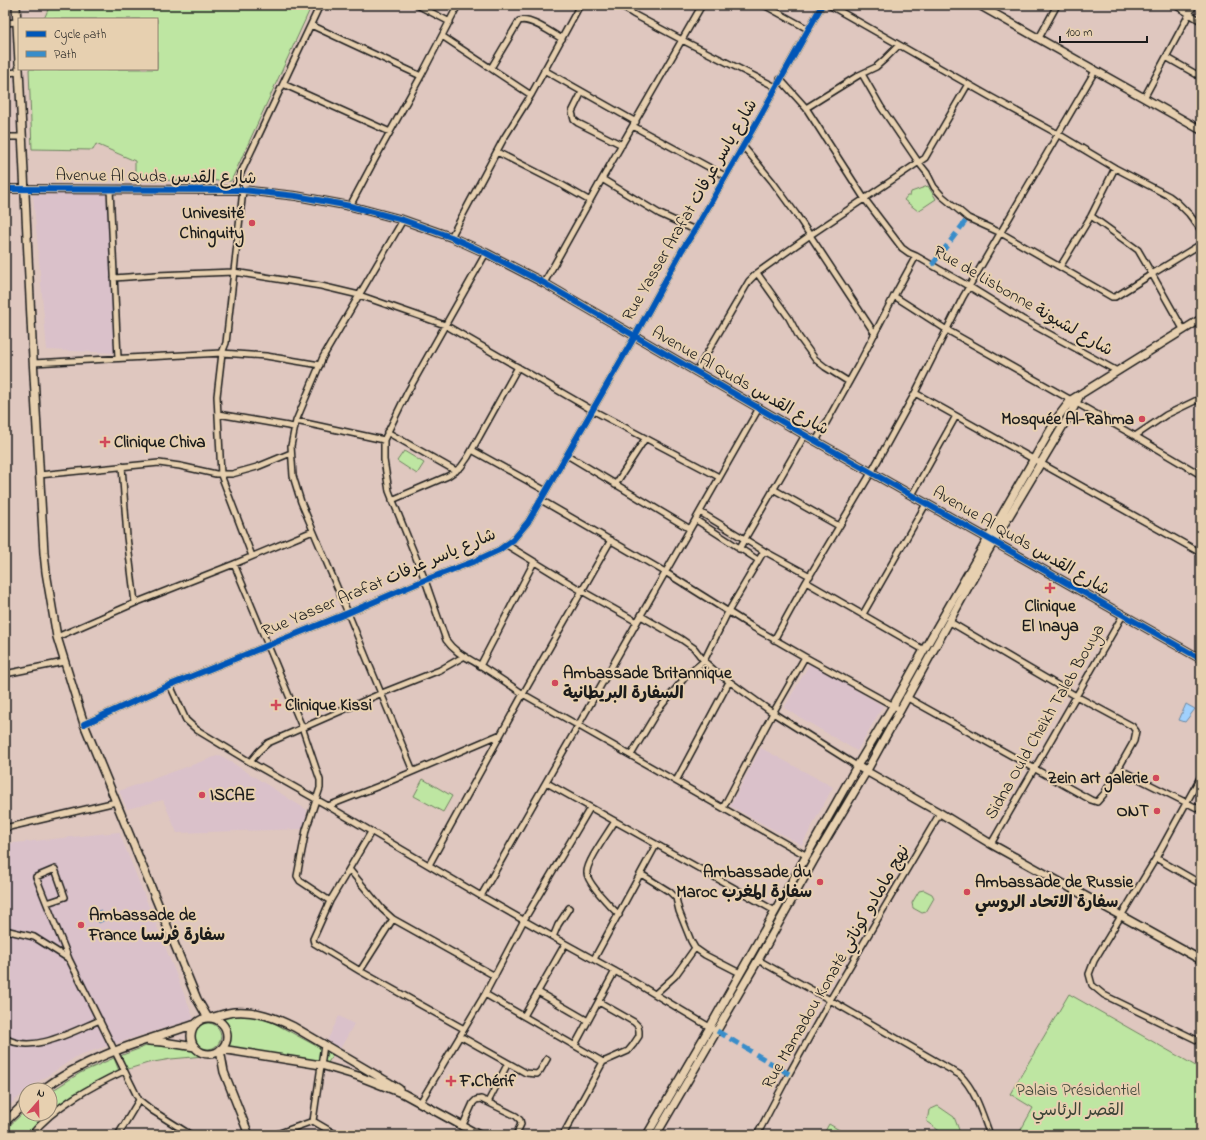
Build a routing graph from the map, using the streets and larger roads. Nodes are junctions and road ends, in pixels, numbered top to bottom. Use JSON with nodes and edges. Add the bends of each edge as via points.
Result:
{"nodes":[{"id":1,"x":16,"y":5,"type":"edge"},
{"id":2,"x":320,"y":5,"type":"edge"},
{"id":3,"x":417,"y":5,"type":"edge"},
{"id":4,"x":458,"y":5,"type":"edge"},
{"id":5,"x":580,"y":5,"type":"edge"},
{"id":6,"x":619,"y":5,"type":"edge"},
{"id":7,"x":702,"y":5,"type":"edge"},
{"id":8,"x":764,"y":5,"type":"edge"},
{"id":9,"x":822,"y":5,"type":"edge"},
{"id":10,"x":830,"y":5,"type":"edge"},
{"id":11,"x":979,"y":5,"type":"edge"},
{"id":12,"x":1057,"y":5,"type":"edge"},
{"id":13,"x":1175,"y":5,"type":"edge"},
{"id":14,"x":1194,"y":5,"type":"edge"},
{"id":15,"x":1189,"y":13,"type":"junction"},
{"id":16,"x":1201,"y":21,"type":"edge"},
{"id":17,"x":17,"y":22,"type":"junction"},
{"id":18,"x":450,"y":22,"type":"junction"},
{"id":19,"x":5,"y":23,"type":"edge"},
{"id":20,"x":311,"y":25,"type":"junction"},
{"id":21,"x":808,"y":29,"type":"junction"},
{"id":22,"x":442,"y":36,"type":"junction"},
{"id":23,"x":1038,"y":38,"type":"junction"},
{"id":24,"x":562,"y":39,"type":"junction"},
{"id":25,"x":682,"y":40,"type":"junction"},
{"id":26,"x":18,"y":42,"type":"edge"},
{"id":27,"x":899,"y":45,"type":"junction"},
{"id":28,"x":1166,"y":57,"type":"junction"},
{"id":29,"x":491,"y":68,"type":"junction"},
{"id":30,"x":544,"y":70,"type":"junction"},
{"id":31,"x":19,"y":71,"type":"edge"},
{"id":32,"x":1095,"y":71,"type":"junction"},
{"id":33,"x":5,"y":72,"type":"edge"},
{"id":34,"x":862,"y":74,"type":"junction"},
{"id":35,"x":421,"y":76,"type":"junction"},
{"id":36,"x":1201,"y":77,"type":"edge"},
{"id":37,"x":780,"y":79,"type":"junction"},
{"id":38,"x":283,"y":84,"type":"junction"},
{"id":39,"x":968,"y":84,"type":"junction"},
{"id":40,"x":776,"y":87,"type":"junction"},
{"id":41,"x":582,"y":92,"type":"junction"},
{"id":42,"x":531,"y":95,"type":"junction"},
{"id":43,"x":1144,"y":98,"type":"junction"},
{"id":44,"x":806,"y":108,"type":"junction"},
{"id":45,"x":634,"y":124,"type":"junction"},
{"id":46,"x":1201,"y":130,"type":"edge"},
{"id":47,"x":390,"y":132,"type":"junction"},
{"id":48,"x":1058,"y":134,"type":"junction"},
{"id":49,"x":5,"y":137,"type":"edge"},
{"id":50,"x":23,"y":137,"type":"junction"},
{"id":51,"x":622,"y":145,"type":"junction"},
{"id":52,"x":743,"y":146,"type":"junction"},
{"id":53,"x":497,"y":152,"type":"junction"},
{"id":54,"x":919,"y":163,"type":"junction"},
{"id":55,"x":1115,"y":168,"type":"junction"},
{"id":56,"x":725,"y":176,"type":"junction"},
{"id":57,"x":602,"y":179,"type":"junction"},
{"id":58,"x":5,"y":189,"type":"edge"},
{"id":59,"x":25,"y":189,"type":"junction"},
{"id":60,"x":110,"y":189,"type":"junction"},
{"id":61,"x":233,"y":190,"type":"junction"},
{"id":62,"x":243,"y":190,"type":"junction"},
{"id":63,"x":864,"y":198,"type":"junction"},
{"id":64,"x":590,"y":201,"type":"junction"},
{"id":65,"x":350,"y":206,"type":"junction"},
{"id":66,"x":1091,"y":216,"type":"junction"},
{"id":67,"x":403,"y":220,"type":"junction"},
{"id":68,"x":695,"y":230,"type":"junction"},
{"id":69,"x":1201,"y":230,"type":"edge"},
{"id":70,"x":1000,"y":233,"type":"junction"},
{"id":71,"x":809,"y":236,"type":"junction"},
{"id":72,"x":451,"y":237,"type":"junction"},
{"id":73,"x":1201,"y":244,"type":"edge"},
{"id":74,"x":486,"y":253,"type":"junction"},
{"id":75,"x":916,"y":256,"type":"junction"},
{"id":76,"x":1060,"y":267,"type":"junction"},
{"id":77,"x":234,"y":272,"type":"junction"},
{"id":78,"x":757,"y":273,"type":"junction"},
{"id":79,"x":1152,"y":274,"type":"junction"},
{"id":80,"x":114,"y":278,"type":"junction"},
{"id":81,"x":544,"y":283,"type":"junction"},
{"id":82,"x":970,"y":287,"type":"junction"},
{"id":83,"x":359,"y":295,"type":"junction"},
{"id":84,"x":894,"y":296,"type":"junction"},
{"id":85,"x":1201,"y":319,"type":"edge"},
{"id":86,"x":445,"y":325,"type":"junction"},
{"id":87,"x":1183,"y":329,"type":"junction"},
{"id":88,"x":947,"y":330,"type":"junction"},
{"id":89,"x":875,"y":334,"type":"junction"},
{"id":90,"x":635,"y":336,"type":"junction"},
{"id":91,"x":222,"y":353,"type":"junction"},
{"id":92,"x":118,"y":358,"type":"junction"},
{"id":93,"x":33,"y":363,"type":"junction"},
{"id":94,"x":320,"y":365,"type":"junction"},
{"id":95,"x":518,"y":367,"type":"junction"},
{"id":96,"x":1117,"y":371,"type":"junction"},
{"id":97,"x":696,"y":372,"type":"junction"},
{"id":98,"x":849,"y":382,"type":"junction"},
{"id":99,"x":915,"y":393,"type":"junction"},
{"id":100,"x":1201,"y":398,"type":"edge"},
{"id":101,"x":1074,"y":402,"type":"junction"},
{"id":102,"x":759,"y":408,"type":"junction"},
{"id":103,"x":592,"y":410,"type":"junction"},
{"id":104,"x":218,"y":414,"type":"junction"},
{"id":105,"x":956,"y":416,"type":"junction"},
{"id":106,"x":296,"y":421,"type":"junction"},
{"id":107,"x":294,"y":427,"type":"junction"},
{"id":108,"x":387,"y":432,"type":"junction"},
{"id":109,"x":805,"y":435,"type":"junction"},
{"id":110,"x":1135,"y":436,"type":"junction"},
{"id":111,"x":645,"y":439,"type":"junction"},
{"id":112,"x":384,"y":440,"type":"junction"},
{"id":113,"x":816,"y":441,"type":"junction"},
{"id":114,"x":472,"y":450,"type":"junction"},
{"id":115,"x":291,"y":453,"type":"junction"},
{"id":116,"x":567,"y":455,"type":"junction"},
{"id":117,"x":1034,"y":459,"type":"junction"},
{"id":118,"x":1040,"y":463,"type":"junction"},
{"id":119,"x":122,"y":466,"type":"junction"},
{"id":120,"x":456,"y":471,"type":"junction"},
{"id":121,"x":871,"y":473,"type":"junction"},
{"id":122,"x":39,"y":475,"type":"junction"},
{"id":123,"x":222,"y":475,"type":"junction"},
{"id":124,"x":1201,"y":475,"type":"edge"},
{"id":125,"x":719,"y":477,"type":"junction"},
{"id":126,"x":615,"y":485,"type":"junction"},
{"id":127,"x":773,"y":489,"type":"junction"},
{"id":128,"x":546,"y":491,"type":"junction"},
{"id":129,"x":912,"y":495,"type":"junction"},
{"id":130,"x":392,"y":500,"type":"junction"},
{"id":131,"x":541,"y":500,"type":"junction"},
{"id":132,"x":926,"y":504,"type":"junction"},
{"id":133,"x":700,"y":512,"type":"junction"},
{"id":134,"x":696,"y":520,"type":"junction"},
{"id":135,"x":839,"y":526,"type":"junction"},
{"id":136,"x":690,"y":529,"type":"junction"},
{"id":137,"x":313,"y":531,"type":"junction"},
{"id":138,"x":745,"y":539,"type":"junction"},
{"id":139,"x":611,"y":540,"type":"junction"},
{"id":140,"x":991,"y":540,"type":"junction"},
{"id":141,"x":507,"y":545,"type":"junction"},
{"id":142,"x":740,"y":549,"type":"junction"},
{"id":143,"x":764,"y":551,"type":"junction"},
{"id":144,"x":1201,"y":553,"type":"edge"},
{"id":145,"x":252,"y":556,"type":"junction"},
{"id":146,"x":758,"y":560,"type":"junction"},
{"id":147,"x":534,"y":562,"type":"junction"},
{"id":148,"x":234,"y":564,"type":"junction"},
{"id":149,"x":665,"y":572,"type":"junction"},
{"id":150,"x":810,"y":576,"type":"junction"},
{"id":151,"x":425,"y":580,"type":"junction"},
{"id":152,"x":806,"y":582,"type":"junction"},
{"id":153,"x":582,"y":591,"type":"junction"},
{"id":154,"x":135,"y":602,"type":"junction"},
{"id":155,"x":728,"y":612,"type":"junction"},
{"id":156,"x":348,"y":613,"type":"junction"},
{"id":157,"x":863,"y":614,"type":"junction"},
{"id":158,"x":1123,"y":615,"type":"junction"},
{"id":159,"x":641,"y":616,"type":"junction"},
{"id":160,"x":637,"y":622,"type":"junction"},
{"id":161,"x":950,"y":622,"type":"junction"},
{"id":162,"x":57,"y":637,"type":"junction"},
{"id":163,"x":774,"y":640,"type":"junction"},
{"id":164,"x":268,"y":645,"type":"junction"},
{"id":165,"x":924,"y":650,"type":"junction"},
{"id":166,"x":463,"y":657,"type":"junction"},
{"id":167,"x":805,"y":657,"type":"junction"},
{"id":168,"x":1201,"y":659,"type":"edge"},
{"id":169,"x":704,"y":660,"type":"junction"},
{"id":170,"x":64,"y":662,"type":"junction"},
{"id":171,"x":480,"y":666,"type":"junction"},
{"id":172,"x":5,"y":674,"type":"edge"},
{"id":173,"x":729,"y":682,"type":"junction"},
{"id":174,"x":170,"y":685,"type":"junction"},
{"id":175,"x":382,"y":693,"type":"junction"},
{"id":176,"x":900,"y":693,"type":"junction"},
{"id":177,"x":523,"y":694,"type":"junction"},
{"id":178,"x":1076,"y":696,"type":"junction"},
{"id":179,"x":908,"y":698,"type":"junction"},
{"id":180,"x":893,"y":706,"type":"junction"},
{"id":181,"x":901,"y":710,"type":"junction"},
{"id":182,"x":773,"y":713,"type":"junction"},
{"id":183,"x":84,"y":724,"type":"junction"},
{"id":184,"x":578,"y":725,"type":"junction"},
{"id":185,"x":302,"y":727,"type":"junction"},
{"id":186,"x":501,"y":734,"type":"junction"},
{"id":187,"x":631,"y":756,"type":"junction"},
{"id":188,"x":250,"y":762,"type":"junction"},
{"id":189,"x":857,"y":766,"type":"junction"},
{"id":190,"x":1034,"y":769,"type":"junction"},
{"id":191,"x":1119,"y":769,"type":"junction"},
{"id":192,"x":413,"y":771,"type":"junction"},
{"id":193,"x":866,"y":772,"type":"junction"},
{"id":194,"x":1201,"y":776,"type":"edge"},
{"id":195,"x":676,"y":781,"type":"junction"},
{"id":196,"x":547,"y":783,"type":"junction"},
{"id":197,"x":316,"y":800,"type":"junction"},
{"id":198,"x":116,"y":802,"type":"junction"},
{"id":199,"x":1186,"y":803,"type":"junction"},
{"id":200,"x":328,"y":806,"type":"junction"},
{"id":201,"x":590,"y":808,"type":"junction"},
{"id":202,"x":723,"y":808,"type":"junction"},
{"id":203,"x":1201,"y":810,"type":"edge"},
{"id":204,"x":940,"y":813,"type":"junction"},
{"id":205,"x":615,"y":821,"type":"junction"},
{"id":206,"x":5,"y":828,"type":"edge"},
{"id":207,"x":371,"y":832,"type":"junction"},
{"id":208,"x":656,"y":844,"type":"junction"},
{"id":209,"x":991,"y":844,"type":"junction"},
{"id":210,"x":806,"y":856,"type":"junction"},
{"id":211,"x":1156,"y":858,"type":"junction"},
{"id":212,"x":429,"y":865,"type":"junction"},
{"id":213,"x":349,"y":869,"type":"junction"},
{"id":214,"x":641,"y":874,"type":"junction"},
{"id":215,"x":1201,"y":884,"type":"edge"},
{"id":216,"x":481,"y":896,"type":"junction"},
{"id":217,"x":330,"y":901,"type":"junction"},
{"id":218,"x":47,"y":903,"type":"junction"},
{"id":219,"x":569,"y":908,"type":"dead end"},
{"id":220,"x":775,"y":912,"type":"junction"},
{"id":221,"x":619,"y":915,"type":"junction"},
{"id":222,"x":1121,"y":916,"type":"junction"},
{"id":223,"x":393,"y":919,"type":"junction"},
{"id":224,"x":524,"y":920,"type":"junction"},
{"id":225,"x":5,"y":930,"type":"edge"},
{"id":226,"x":553,"y":937,"type":"junction"},
{"id":227,"x":565,"y":944,"type":"junction"},
{"id":228,"x":695,"y":948,"type":"junction"},
{"id":229,"x":594,"y":959,"type":"junction"},
{"id":230,"x":69,"y":960,"type":"junction"},
{"id":231,"x":758,"y":960,"type":"junction"},
{"id":232,"x":1201,"y":960,"type":"edge"},
{"id":233,"x":360,"y":971,"type":"junction"},
{"id":234,"x":615,"y":971,"type":"junction"},
{"id":235,"x":740,"y":973,"type":"junction"},
{"id":236,"x":495,"y":976,"type":"junction"},
{"id":237,"x":538,"y":992,"type":"junction"},
{"id":238,"x":485,"y":994,"type":"junction"},
{"id":239,"x":655,"y":994,"type":"junction"},
{"id":240,"x":196,"y":999,"type":"junction"},
{"id":241,"x":830,"y":1000,"type":"junction"},
{"id":242,"x":598,"y":1002,"type":"junction"},
{"id":243,"x":524,"y":1016,"type":"junction"},
{"id":244,"x":209,"y":1018,"type":"junction"},
{"id":245,"x":100,"y":1020,"type":"junction"},
{"id":246,"x":588,"y":1021,"type":"junction"},
{"id":247,"x":198,"y":1022,"type":"junction"},
{"id":248,"x":710,"y":1027,"type":"junction"},
{"id":249,"x":464,"y":1029,"type":"junction"},
{"id":250,"x":717,"y":1031,"type":"junction"},
{"id":251,"x":460,"y":1036,"type":"junction"},
{"id":252,"x":5,"y":1038,"type":"edge"},
{"id":253,"x":1200,"y":1040,"type":"edge"},
{"id":254,"x":145,"y":1041,"type":"junction"},
{"id":255,"x":324,"y":1045,"type":"junction"},
{"id":256,"x":575,"y":1045,"type":"junction"},
{"id":257,"x":195,"y":1047,"type":"junction"},
{"id":258,"x":220,"y":1049,"type":"junction"},
{"id":259,"x":115,"y":1051,"type":"junction"},
{"id":260,"x":210,"y":1054,"type":"junction"},
{"id":261,"x":547,"y":1059,"type":"dead end"},
{"id":262,"x":603,"y":1062,"type":"junction"},
{"id":263,"x":508,"y":1063,"type":"junction"},
{"id":264,"x":321,"y":1065,"type":"junction"},
{"id":265,"x":124,"y":1071,"type":"junction"},
{"id":266,"x":224,"y":1072,"type":"junction"},
{"id":267,"x":52,"y":1082,"type":"edge"},
{"id":268,"x":404,"y":1094,"type":"junction"},
{"id":269,"x":139,"y":1100,"type":"junction"},
{"id":270,"x":488,"y":1102,"type":"junction"},
{"id":271,"x":420,"y":1103,"type":"junction"},
{"id":272,"x":18,"y":1110,"type":"edge"},
{"id":273,"x":312,"y":1121,"type":"junction"},
{"id":274,"x":5,"y":1122,"type":"edge"},
{"id":275,"x":462,"y":1127,"type":"junction"},
{"id":276,"x":31,"y":1135,"type":"edge"},
{"id":277,"x":118,"y":1135,"type":"edge"},
{"id":278,"x":191,"y":1135,"type":"edge"},
{"id":279,"x":249,"y":1135,"type":"edge"},
{"id":280,"x":274,"y":1135,"type":"edge"},
{"id":281,"x":337,"y":1135,"type":"edge"},
{"id":282,"x":479,"y":1135,"type":"edge"},
{"id":283,"x":516,"y":1135,"type":"edge"},
{"id":284,"x":563,"y":1135,"type":"edge"},
{"id":285,"x":647,"y":1135,"type":"edge"},
{"id":286,"x":656,"y":1135,"type":"edge"},
{"id":287,"x":757,"y":1135,"type":"edge"},
{"id":288,"x":990,"y":1135,"type":"edge"}],
"edges":[{"from":1,"to":17,"type":"street"},
{"from":2,"to":20,"type":"street"},
{"from":3,"to":18,"type":"street"},
{"from":4,"to":18,"type":"street"},
{"from":5,"to":24,"type":"street"},
{"from":6,"to":25,"type":"street"},
{"from":7,"to":25,"type":"street"},
{"from":8,"to":21,"type":"street"},
{"from":9,"to":21,"type":"street","name":"Rue Yasser Arafat شارع ياسر عرفات"},
{"from":10,"to":27,"type":"street"},
{"from":11,"to":23,"type":"street"},
{"from":12,"to":23,"type":"street"},
{"from":13,"to":15,"type":"street"},
{"from":14,"to":15,"type":"street"},
{"from":15,"to":16,"type":"street"},
{"from":15,"to":28,"type":"street"},
{"from":17,"to":19,"type":"street"},
{"from":17,"to":26,"type":"street"},
{"from":18,"to":22,"type":"street"},
{"from":20,"to":35,"type":"street"},
{"from":20,"to":38,"type":"street"},
{"from":21,"to":37,"type":"street","name":"Rue Yasser Arafat شارع ياسر عرفات"},
{"from":22,"to":29,"type":"street"},
{"from":22,"to":35,"type":"street"},
{"from":23,"to":32,"type":"street"},
{"from":24,"to":29,"type":"street","via":[[531,22],[519,21]]},
{"from":24,"to":30,"type":"street"},
{"from":25,"to":40,"type":"street"},
{"from":25,"to":45,"type":"street"},
{"from":27,"to":34,"type":"street","via":[[880,63]]},
{"from":27,"to":39,"type":"street"},
{"from":28,"to":36,"type":"street"},
{"from":28,"to":43,"type":"street"},
{"from":29,"to":42,"type":"street"},
{"from":30,"to":41,"type":"street"},
{"from":30,"to":42,"type":"street"},
{"from":31,"to":33,"type":"street"},
{"from":31,"to":50,"type":"street"},
{"from":32,"to":43,"type":"street"},
{"from":32,"to":48,"type":"street"},
{"from":34,"to":44,"type":"street"},
{"from":34,"to":54,"type":"street"},
{"from":35,"to":47,"type":"street"},
{"from":37,"to":40,"type":"street","name":"Rue Yasser Arafat شارع ياسر عرفات"},
{"from":37,"to":44,"type":"street","name":"Rue de Lisbonne شارع لشبونة"},
{"from":38,"to":47,"type":"street"},
{"from":38,"to":61,"type":"street"},
{"from":39,"to":48,"type":"street"},
{"from":39,"to":54,"type":"street","via":[[928,155]]},
{"from":40,"to":52,"type":"street","name":"Rue Yasser Arafat شارع ياسر عرفات"},
{"from":41,"to":45,"type":"street"},
{"from":41,"to":51,"type":"street","via":[[572,112],[574,120]]},
{"from":42,"to":53,"type":"street"},
{"from":43,"to":46,"type":"street"},
{"from":44,"to":63,"type":"street","name":"Rue de Lisbonne شارع لشبونة"},
{"from":45,"to":51,"type":"street"},
{"from":45,"to":56,"type":"street"},
{"from":47,"to":65,"type":"street"},
{"from":48,"to":55,"type":"street"},
{"from":48,"to":70,"type":"street"},
{"from":49,"to":50,"type":"street"},
{"from":50,"to":59,"type":"street"},
{"from":51,"to":57,"type":"street"},
{"from":52,"to":56,"type":"street","name":"Rue Yasser Arafat شارع ياسر عرفات"},
{"from":52,"to":71,"type":"street","via":[[772,181]]},
{"from":53,"to":64,"type":"street"},
{"from":53,"to":72,"type":"street"},
{"from":54,"to":63,"type":"street"},
{"from":54,"to":70,"type":"street","via":[[942,196],[968,218]]},
{"from":55,"to":66,"type":"street"},
{"from":55,"to":69,"type":"street","via":[[1178,202]]},
{"from":56,"to":68,"type":"street","name":"Rue Yasser Arafat شارع ياسر عرفات"},
{"from":57,"to":64,"type":"street"},
{"from":57,"to":68,"type":"street","via":[[660,214]]},
{"from":58,"to":59,"type":"street","name":"Avenue Al Quds شارع القدس"},
{"from":59,"to":60,"type":"street","name":"Avenue Al Quds شارع القدس"},
{"from":59,"to":93,"type":"street"},
{"from":60,"to":61,"type":"street","name":"Avenue Al Quds شارع القدس"},
{"from":60,"to":80,"type":"street"},
{"from":61,"to":62,"type":"street","name":"Avenue Al Quds شارع القدس"},
{"from":62,"to":65,"type":"street","name":"Avenue Al Quds شارع القدس"},
{"from":62,"to":77,"type":"street"},
{"from":63,"to":71,"type":"street"},
{"from":63,"to":75,"type":"street","name":"Rue de Lisbonne شارع لشبونة","via":[[902,248]]},
{"from":64,"to":81,"type":"street"},
{"from":65,"to":67,"type":"street","name":"Avenue Al Quds شارع القدس"},
{"from":66,"to":76,"type":"street"},
{"from":66,"to":79,"type":"street","via":[[1138,250]]},
{"from":67,"to":72,"type":"street","name":"Avenue Al Quds شارع القدس"},
{"from":67,"to":83,"type":"street"},
{"from":68,"to":90,"type":"street","name":"Rue Yasser Arafat شارع ياسر عرفات"},
{"from":70,"to":76,"type":"street"},
{"from":70,"to":82,"type":"street"},
{"from":71,"to":78,"type":"street"},
{"from":71,"to":89,"type":"street"},
{"from":72,"to":74,"type":"street","name":"Avenue Al Quds شارع القدس"},
{"from":73,"to":79,"type":"street"},
{"from":74,"to":81,"type":"street","name":"Avenue Al Quds شارع القدس"},
{"from":74,"to":86,"type":"street"},
{"from":75,"to":82,"type":"street","name":"Rue de Lisbonne شارع لشبونة"},
{"from":75,"to":84,"type":"street"},
{"from":76,"to":79,"type":"street","via":[[1112,297]]},
{"from":77,"to":80,"type":"street"},
{"from":77,"to":83,"type":"street"},
{"from":77,"to":91,"type":"street","via":[[226,343]]},
{"from":78,"to":97,"type":"street","via":[[749,281]]},
{"from":78,"to":98,"type":"street","via":[[814,359]]},
{"from":79,"to":87,"type":"street"},
{"from":80,"to":92,"type":"street"},
{"from":81,"to":90,"type":"street","name":"Avenue Al Quds شارع القدس"},
{"from":82,"to":88,"type":"street"},
{"from":82,"to":96,"type":"street","name":"Rue de Lisbonne شارع لشبونة"},
{"from":83,"to":86,"type":"street"},
{"from":83,"to":94,"type":"street"},
{"from":84,"to":88,"type":"street"},
{"from":84,"to":89,"type":"street"},
{"from":85,"to":87,"type":"street"},
{"from":86,"to":95,"type":"street"},
{"from":86,"to":108,"type":"street"},
{"from":87,"to":96,"type":"street"},
{"from":88,"to":99,"type":"street"},
{"from":88,"to":101,"type":"street"},
{"from":89,"to":98,"type":"street"},
{"from":90,"to":97,"type":"street","name":"Avenue Al Quds شارع القدس"},
{"from":90,"to":103,"type":"street","name":"Rue Yasser Arafat شارع ياسر عرفات"},
{"from":91,"to":92,"type":"street"},
{"from":91,"to":94,"type":"street","via":[[274,357]]},
{"from":91,"to":104,"type":"street","via":[[217,396]]},
{"from":92,"to":93,"type":"street"},
{"from":93,"to":122,"type":"street"},
{"from":94,"to":106,"type":"street"},
{"from":95,"to":103,"type":"street"},
{"from":95,"to":114,"type":"street"},
{"from":96,"to":101,"type":"street","via":[[1080,395]]},
{"from":97,"to":102,"type":"street","name":"Avenue Al Quds شارع القدس"},
{"from":98,"to":113,"type":"street"},
{"from":99,"to":105,"type":"street"},
{"from":99,"to":121,"type":"street"},
{"from":100,"to":110,"type":"street","via":[[1166,415]]},
{"from":101,"to":110,"type":"street"},
{"from":101,"to":117,"type":"street","via":[[1058,416]]},
{"from":101,"to":118,"type":"street"},
{"from":102,"to":109,"type":"street","name":"Avenue Al Quds شارع القدس"},
{"from":102,"to":125,"type":"street"},
{"from":103,"to":111,"type":"street"},
{"from":103,"to":116,"type":"street","name":"Rue Yasser Arafat شارع ياسر عرفات"},
{"from":104,"to":107,"type":"street"},
{"from":104,"to":123,"type":"street"},
{"from":105,"to":117,"type":"street"},
{"from":105,"to":129,"type":"street"},
{"from":106,"to":107,"type":"street"},
{"from":106,"to":112,"type":"street"},
{"from":107,"to":115,"type":"street"},
{"from":108,"to":112,"type":"street"},
{"from":108,"to":120,"type":"street"},
{"from":109,"to":113,"type":"street","name":"Avenue Al Quds شارع القدس"},
{"from":109,"to":127,"type":"street"},
{"from":110,"to":124,"type":"street"},
{"from":111,"to":125,"type":"street"},
{"from":111,"to":126,"type":"street"},
{"from":112,"to":130,"type":"street","via":[[385,472]]},
{"from":113,"to":121,"type":"street","name":"Avenue Al Quds شارع القدس"},
{"from":114,"to":120,"type":"street"},
{"from":114,"to":128,"type":"street"},
{"from":115,"to":123,"type":"street","via":[[242,472]]},
{"from":115,"to":137,"type":"street","via":[[293,476]]},
{"from":116,"to":126,"type":"street"},
{"from":116,"to":128,"type":"street","name":"Rue Yasser Arafat شارع ياسر عرفات"},
{"from":117,"to":118,"type":"street"},
{"from":117,"to":140,"type":"street"},
{"from":118,"to":140,"type":"street"},
{"from":118,"to":144,"type":"street"},
{"from":119,"to":122,"type":"street"},
{"from":119,"to":123,"type":"street","via":[[159,463]]},
{"from":119,"to":154,"type":"street"},
{"from":120,"to":130,"type":"street"},
{"from":121,"to":129,"type":"street","name":"Avenue Al Quds شارع القدس"},
{"from":121,"to":135,"type":"street"},
{"from":122,"to":162,"type":"street","via":[[46,572]]},
{"from":123,"to":145,"type":"street"},
{"from":125,"to":133,"type":"street"},
{"from":126,"to":136,"type":"street"},
{"from":127,"to":135,"type":"street"},
{"from":127,"to":138,"type":"street"},
{"from":128,"to":131,"type":"street","name":"Rue Yasser Arafat شارع ياسر عرفات"},
{"from":129,"to":132,"type":"street","name":"Avenue Al Quds شارع القدس"},
{"from":130,"to":151,"type":"street"},
{"from":131,"to":139,"type":"street"},
{"from":131,"to":141,"type":"street","name":"Rue Yasser Arafat شارع ياسر عرفات","via":[[524,528]]},
{"from":132,"to":140,"type":"street","name":"Avenue Al Quds شارع القدس"},
{"from":132,"to":157,"type":"street"},
{"from":133,"to":134,"type":"street"},
{"from":133,"to":138,"type":"street"},
{"from":134,"to":136,"type":"street"},
{"from":134,"to":142,"type":"street"},
{"from":135,"to":150,"type":"street"},
{"from":136,"to":149,"type":"street"},
{"from":137,"to":145,"type":"street"},
{"from":137,"to":156,"type":"street"},
{"from":138,"to":142,"type":"street"},
{"from":138,"to":143,"type":"street"},
{"from":139,"to":149,"type":"street"},
{"from":139,"to":153,"type":"street"},
{"from":140,"to":158,"type":"street","name":"Avenue Al Quds شارع القدس"},
{"from":140,"to":161,"type":"street"},
{"from":140,"to":165,"type":"street"},
{"from":141,"to":147,"type":"street"},
{"from":141,"to":151,"type":"street","name":"Rue Yasser Arafat شارع ياسر عرفات"},
{"from":142,"to":146,"type":"street"},
{"from":143,"to":146,"type":"street"},
{"from":143,"to":150,"type":"street"},
{"from":145,"to":148,"type":"street"},
{"from":146,"to":155,"type":"street"},
{"from":147,"to":153,"type":"street"},
{"from":147,"to":171,"type":"street"},
{"from":148,"to":154,"type":"street"},
{"from":148,"to":164,"type":"street"},
{"from":149,"to":155,"type":"street"},
{"from":149,"to":159,"type":"street"},
{"from":150,"to":152,"type":"street"},
{"from":151,"to":156,"type":"street","name":"Rue Yasser Arafat شارع ياسر عرفات"},
{"from":151,"to":166,"type":"street","via":[[446,640]]},
{"from":152,"to":157,"type":"street"},
{"from":152,"to":163,"type":"street"},
{"from":153,"to":160,"type":"street"},
{"from":153,"to":177,"type":"street"},
{"from":154,"to":162,"type":"street"},
{"from":155,"to":163,"type":"street"},
{"from":155,"to":169,"type":"street"},
{"from":156,"to":164,"type":"street","name":"Rue Yasser Arafat شارع ياسر عرفات"},
{"from":156,"to":175,"type":"street"},
{"from":157,"to":165,"type":"street"},
{"from":158,"to":168,"type":"street","name":"Avenue Al Quds شارع القدس"},
{"from":158,"to":178,"type":"street","name":"Sidna Ould Cheikh Taleb Bouya"},
{"from":159,"to":160,"type":"street"},
{"from":159,"to":169,"type":"street","via":[[694,648]]},
{"from":160,"to":184,"type":"street"},
{"from":161,"to":178,"type":"street"},
{"from":161,"to":179,"type":"street"},
{"from":162,"to":170,"type":"street"},
{"from":163,"to":167,"type":"street"},
{"from":164,"to":174,"type":"street","name":"Rue Yasser Arafat شارع ياسر عرفات"},
{"from":164,"to":185,"type":"street"},
{"from":165,"to":176,"type":"street"},
{"from":166,"to":171,"type":"street"},
{"from":166,"to":175,"type":"street","via":[[440,670]]},
{"from":167,"to":180,"type":"street"},
{"from":167,"to":182,"type":"street"},
{"from":169,"to":173,"type":"street"},
{"from":169,"to":187,"type":"street","via":[[687,675],[658,710]]},
{"from":170,"to":172,"type":"street"},
{"from":170,"to":183,"type":"street"},
{"from":171,"to":177,"type":"street"},
{"from":173,"to":182,"type":"street"},
{"from":173,"to":195,"type":"street"},
{"from":174,"to":183,"type":"street","name":"Rue Yasser Arafat شارع ياسر عرفات"},
{"from":174,"to":188,"type":"street","via":[[189,724]]},
{"from":175,"to":185,"type":"street"},
{"from":175,"to":192,"type":"street"},
{"from":176,"to":179,"type":"street"},
{"from":176,"to":180,"type":"street"},
{"from":177,"to":184,"type":"street"},
{"from":177,"to":186,"type":"street"},
{"from":178,"to":190,"type":"street","name":"Sidna Ould Cheikh Taleb Bouya"},
{"from":178,"to":191,"type":"street","via":[[1132,726],[1136,731],[1134,741]]},
{"from":179,"to":181,"type":"street"},
{"from":179,"to":190,"type":"street"},
{"from":180,"to":181,"type":"street"},
{"from":180,"to":189,"type":"street"},
{"from":181,"to":193,"type":"street"},
{"from":182,"to":189,"type":"street"},
{"from":182,"to":202,"type":"street"},
{"from":183,"to":198,"type":"street"},
{"from":184,"to":187,"type":"street"},
{"from":184,"to":196,"type":"street"},
{"from":185,"to":188,"type":"street","via":[[268,743]]},
{"from":185,"to":197,"type":"street","via":[[320,780]]},
{"from":186,"to":192,"type":"street"},
{"from":186,"to":212,"type":"street"},
{"from":187,"to":195,"type":"street"},
{"from":188,"to":197,"type":"street"},
{"from":189,"to":193,"type":"street"},
{"from":189,"to":210,"type":"street"},
{"from":190,"to":191,"type":"street","via":[[1097,802]]},
{"from":190,"to":209,"type":"street","name":"Sidna Ould Cheikh Taleb Bouya"},
{"from":191,"to":199,"type":"street"},
{"from":192,"to":200,"type":"street"},
{"from":193,"to":204,"type":"street"},
{"from":193,"to":231,"type":"street"},
{"from":194,"to":199,"type":"street"},
{"from":195,"to":202,"type":"street"},
{"from":196,"to":201,"type":"street"},
{"from":196,"to":216,"type":"street"},
{"from":197,"to":200,"type":"street"},
{"from":197,"to":217,"type":"street","via":[[306,830],[297,876],[300,881]]},
{"from":198,"to":206,"type":"street"},
{"from":198,"to":240,"type":"street"},
{"from":199,"to":203,"type":"street"},
{"from":199,"to":211,"type":"street"},
{"from":200,"to":207,"type":"street"},
{"from":201,"to":205,"type":"street"},
{"from":201,"to":224,"type":"street"},
{"from":202,"to":210,"type":"street"},
{"from":204,"to":209,"type":"street"},
{"from":204,"to":241,"type":"street","name":"Rue Mamadou Konaté نهج مامادو كوناتي"},
{"from":205,"to":208,"type":"street"},
{"from":205,"to":221,"type":"street","via":[[591,860],[587,874],[589,880]]},
{"from":207,"to":212,"type":"street"},
{"from":207,"to":213,"type":"street"},
{"from":208,"to":214,"type":"street"},
{"from":208,"to":220,"type":"street"},
{"from":209,"to":222,"type":"street"},
{"from":210,"to":220,"type":"street"},
{"from":211,"to":215,"type":"street"},
{"from":211,"to":222,"type":"street"},
{"from":212,"to":216,"type":"street"},
{"from":213,"to":217,"type":"street"},
{"from":213,"to":223,"type":"street"},
{"from":214,"to":221,"type":"street"},
{"from":214,"to":228,"type":"street","via":[[676,898]]},
{"from":216,"to":224,"type":"street"},
{"from":217,"to":233,"type":"street","via":[[313,941]]},
{"from":218,"to":218,"type":"street","via":[[36,877],[55,869],[64,896]]},
{"from":218,"to":230,"type":"street"},
{"from":219,"to":226,"type":"street"},
{"from":220,"to":235,"type":"street"},
{"from":221,"to":229,"type":"street"},
{"from":222,"to":232,"type":"street"},
{"from":222,"to":253,"type":"street","via":[[1094,961],[1089,974],[1092,985],[1104,995]]},
{"from":223,"to":233,"type":"street"},
{"from":223,"to":236,"type":"street"},
{"from":224,"to":226,"type":"street"},
{"from":224,"to":236,"type":"street"},
{"from":225,"to":230,"type":"street","via":[[34,937]]},
{"from":226,"to":227,"type":"street"},
{"from":227,"to":229,"type":"street"},
{"from":227,"to":237,"type":"street"},
{"from":228,"to":235,"type":"street","via":[[705,956]]},
{"from":228,"to":239,"type":"street","via":[[674,976]]},
{"from":229,"to":234,"type":"street"},
{"from":230,"to":245,"type":"street"},
{"from":231,"to":241,"type":"street"},
{"from":231,"to":250,"type":"street"},
{"from":233,"to":249,"type":"street"},
{"from":234,"to":239,"type":"street"},
{"from":234,"to":242,"type":"street"},
{"from":235,"to":248,"type":"street"},
{"from":236,"to":238,"type":"street"},
{"from":237,"to":243,"type":"street"},
{"from":237,"to":246,"type":"street"},
{"from":238,"to":243,"type":"street"},
{"from":238,"to":249,"type":"street"},
{"from":239,"to":248,"type":"street"},
{"from":240,"to":244,"type":"street"},
{"from":240,"to":247,"type":"street"},
{"from":241,"to":287,"type":"street","name":"Rue Mamadou Konaté نهج مامادو كوناتي"},
{"from":241,"to":288,"type":"street","via":[[960,1076],[971,1089]]},
{"from":242,"to":246,"type":"street"},
{"from":242,"to":262,"type":"street","via":[[634,1022],[639,1031],[639,1036],[630,1049]]},
{"from":243,"to":256,"type":"street"},
{"from":244,"to":247,"type":"street"},
{"from":244,"to":255,"type":"street","via":[[235,1012],[263,1014]]},
{"from":244,"to":258,"type":"street","via":[[219,1021],[226,1029],[226,1040]]},
{"from":245,"to":252,"type":"street","via":[[40,1043],[20,1044]]},
{"from":245,"to":259,"type":"street"},
{"from":246,"to":256,"type":"street"},
{"from":247,"to":254,"type":"street"},
{"from":247,"to":257,"type":"street","via":[[191,1033]]},
{"from":248,"to":250,"type":"street"},
{"from":248,"to":285,"type":"street"},
{"from":249,"to":251,"type":"street"},
{"from":250,"to":286,"type":"street"},
{"from":251,"to":263,"type":"street"},
{"from":251,"to":271,"type":"street"},
{"from":254,"to":257,"type":"street"},
{"from":254,"to":259,"type":"street"},
{"from":255,"to":264,"type":"street"},
{"from":255,"to":268,"type":"street"},
{"from":256,"to":262,"type":"street"},
{"from":257,"to":260,"type":"street"},
{"from":258,"to":260,"type":"street"},
{"from":258,"to":264,"type":"street"},
{"from":258,"to":266,"type":"street"},
{"from":259,"to":265,"type":"street"},
{"from":259,"to":267,"type":"street"},
{"from":260,"to":266,"type":"street"},
{"from":261,"to":263,"type":"street","via":[[537,1074],[526,1073]]},
{"from":262,"to":284,"type":"street"},
{"from":263,"to":270,"type":"street"},
{"from":264,"to":268,"type":"street"},
{"from":264,"to":273,"type":"street"},
{"from":265,"to":269,"type":"street"},
{"from":265,"to":276,"type":"street","via":[[86,1090],[61,1107]]},
{"from":266,"to":279,"type":"street"},
{"from":268,"to":271,"type":"street"},
{"from":269,"to":277,"type":"street"},
{"from":269,"to":278,"type":"street"},
{"from":270,"to":275,"type":"street","via":[[476,1100]]},
{"from":270,"to":283,"type":"street","via":[[520,1120]]},
{"from":271,"to":275,"type":"street"},
{"from":272,"to":274,"type":"street"},
{"from":273,"to":280,"type":"street"},
{"from":273,"to":281,"type":"street"},
{"from":275,"to":282,"type":"street"}]}
